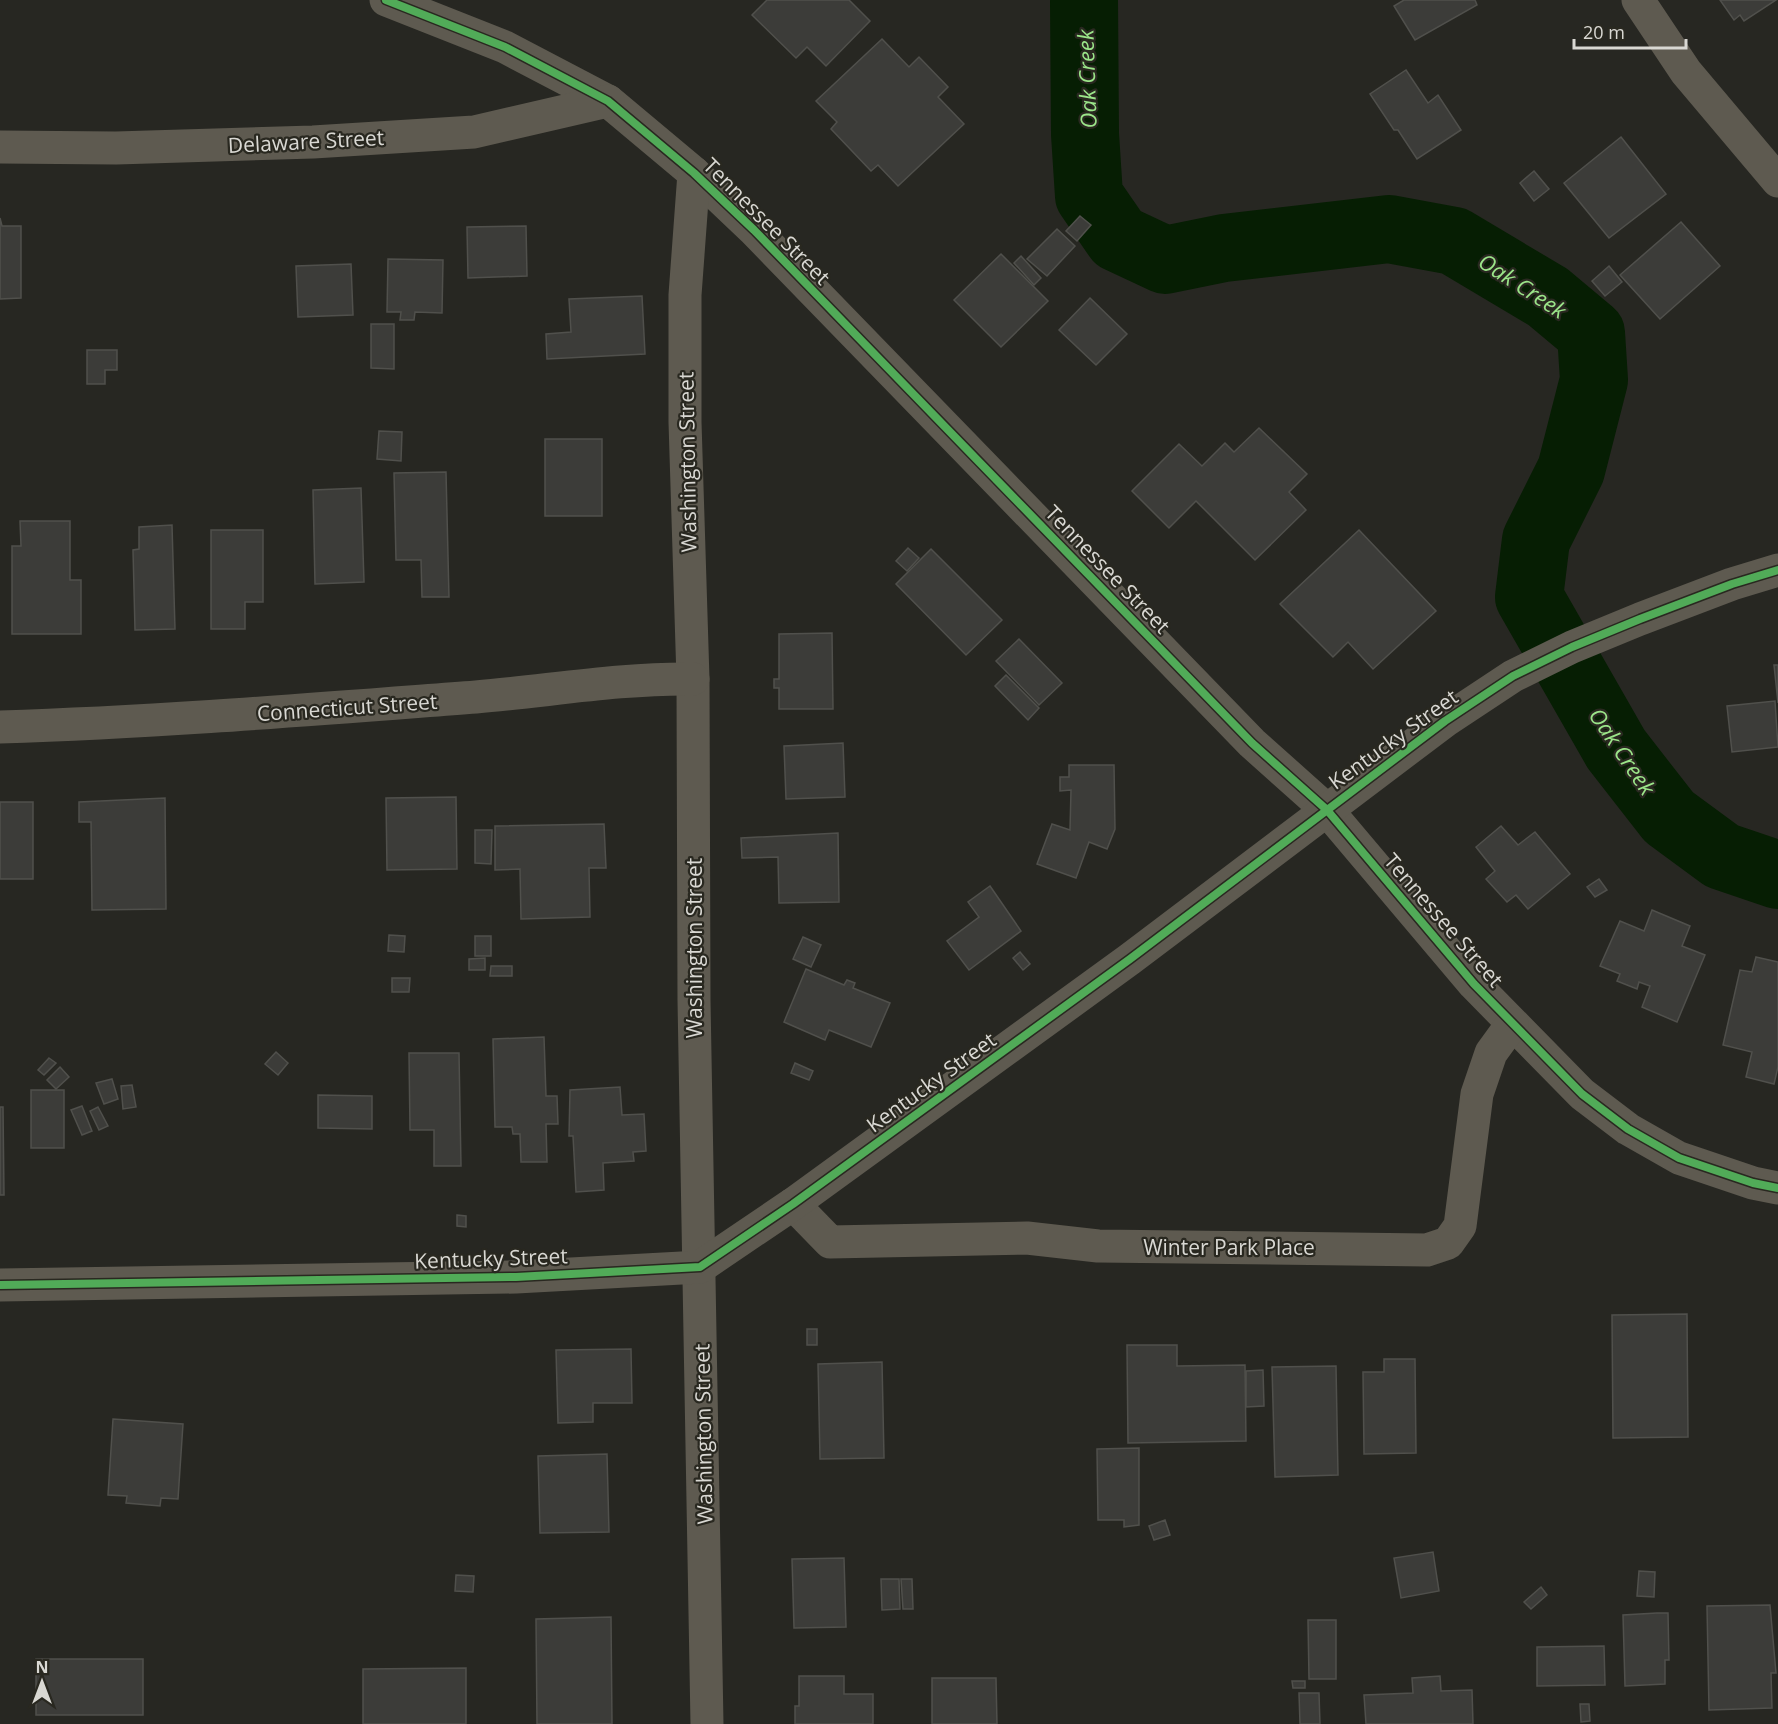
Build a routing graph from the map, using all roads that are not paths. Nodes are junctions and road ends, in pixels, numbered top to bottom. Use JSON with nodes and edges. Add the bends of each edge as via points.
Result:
{"nodes":[{"id":1,"x":386,"y":0,"type":"edge"},
{"id":2,"x":1638,"y":0,"type":"edge"},
{"id":3,"x":608,"y":101,"type":"junction"},
{"id":4,"x":0,"y":147,"type":"edge"},
{"id":5,"x":694,"y":173,"type":"junction"},
{"id":6,"x":1778,"y":181,"type":"edge"},
{"id":7,"x":1778,"y":570,"type":"edge"},
{"id":8,"x":693,"y":679,"type":"junction"},
{"id":9,"x":0,"y":727,"type":"edge"},
{"id":10,"x":1327,"y":810,"type":"junction"},
{"id":11,"x":1512,"y":1024,"type":"junction"},
{"id":12,"x":1778,"y":1188,"type":"edge"},
{"id":13,"x":793,"y":1204,"type":"junction"},
{"id":14,"x":700,"y":1266,"type":"junction"},
{"id":15,"x":0,"y":1285,"type":"edge"},
{"id":16,"x":707,"y":1724,"type":"edge"}],
"edges":[{"from":1,"to":3,"type":"street","name":"Tennessee Street","via":[[505,46]]},
{"from":2,"to":6,"type":"street","via":[[1686,72]]},
{"from":3,"to":4,"type":"street","name":"Delaware Street","via":[[474,132],[301,143]]},
{"from":3,"to":5,"type":"street","name":"Tennessee Street"},
{"from":5,"to":8,"type":"street","name":"Washington Street","via":[[685,295]]},
{"from":5,"to":10,"type":"street","name":"Tennessee Street","via":[[754,230],[1252,743]]},
{"from":7,"to":10,"type":"street","name":"Kentucky Street","via":[[1640,619],[1514,676],[1444,721]]},
{"from":8,"to":9,"type":"street","name":"Connecticut Street","via":[[646,679],[527,693],[144,723]]},
{"from":8,"to":14,"type":"street","name":"Washington Street"},
{"from":10,"to":11,"type":"street","name":"Tennessee Street"},
{"from":10,"to":13,"type":"street","name":"Kentucky Street"},
{"from":11,"to":12,"type":"street","name":"Tennessee Street","via":[[1582,1094],[1628,1129],[1679,1158]]},
{"from":11,"to":13,"type":"street","name":"Winter Park Place","via":[[1491,1053],[1477,1094],[1460,1226],[1449,1243],[1427,1250],[1098,1246],[1027,1238],[830,1242]]},
{"from":13,"to":14,"type":"street","name":"Kentucky Street"},
{"from":14,"to":15,"type":"street","name":"Kentucky Street","via":[[516,1276]]},
{"from":14,"to":16,"type":"street","name":"Washington Street"}]}
